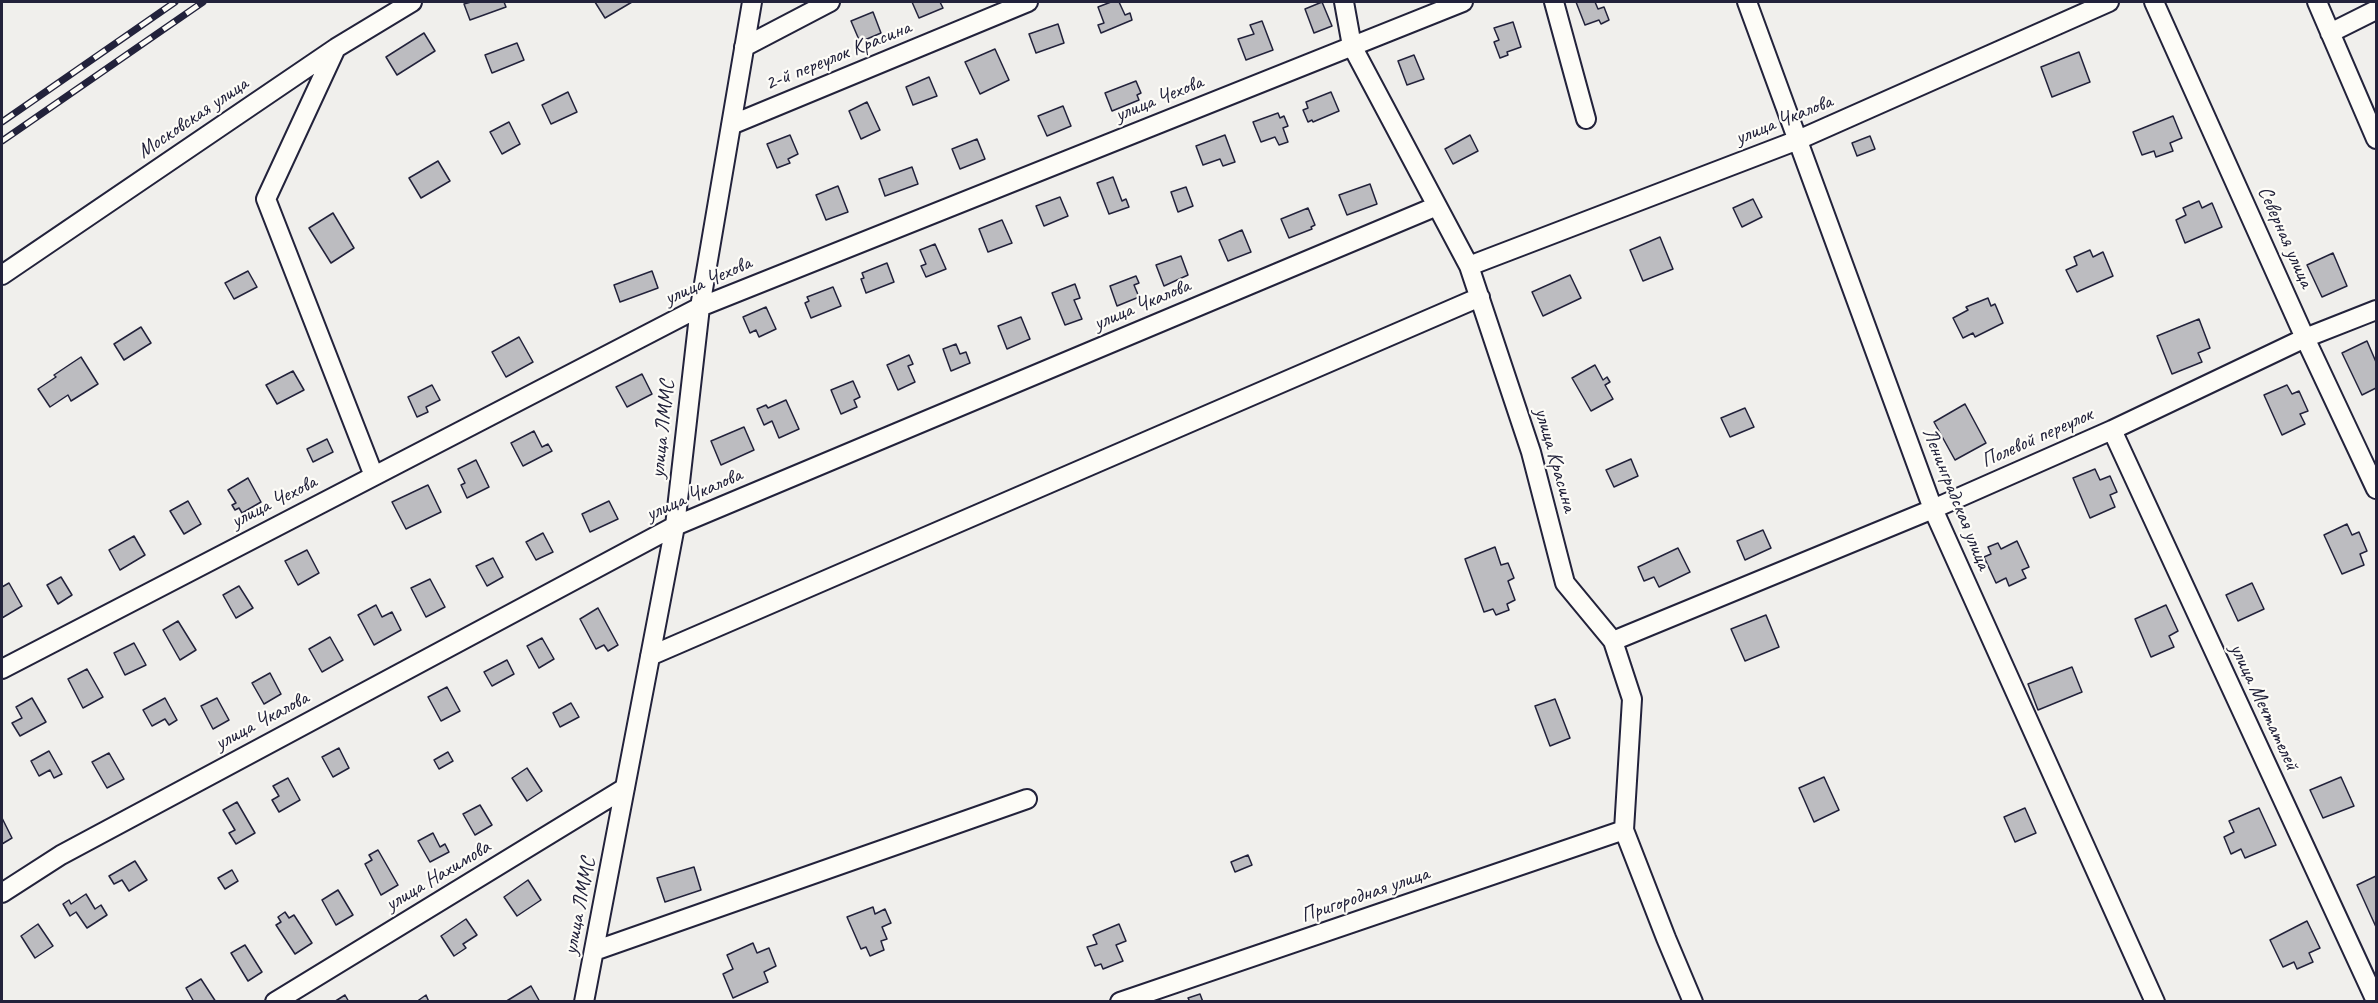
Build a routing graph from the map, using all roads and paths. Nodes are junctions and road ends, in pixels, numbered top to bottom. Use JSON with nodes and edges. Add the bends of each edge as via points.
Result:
{"nodes":[{"id":1,"x":412,"y":2,"type":"edge"},
{"id":2,"x":752,"y":2,"type":"edge"},
{"id":3,"x":830,"y":2,"type":"edge"},
{"id":4,"x":1028,"y":2,"type":"edge"},
{"id":5,"x":1344,"y":2,"type":"edge"},
{"id":6,"x":1463,"y":2,"type":"edge"},
{"id":7,"x":1554,"y":2,"type":"edge"},
{"id":8,"x":1747,"y":2,"type":"edge"},
{"id":9,"x":2109,"y":2,"type":"edge"},
{"id":10,"x":2154,"y":2,"type":"edge"},
{"id":11,"x":2317,"y":2,"type":"edge"},
{"id":12,"x":2376,"y":10,"type":"edge"},
{"id":13,"x":2330,"y":33,"type":"junction"},
{"id":14,"x":1352,"y":46,"type":"junction"},
{"id":15,"x":744,"y":47,"type":"junction"},
{"id":16,"x":336,"y":48,"type":"junction"},
{"id":17,"x":1586,"y":119,"type":"dead end"},
{"id":18,"x":731,"y":124,"type":"junction"},
{"id":19,"x":1797,"y":140,"type":"junction"},
{"id":20,"x":2376,"y":140,"type":"edge"},
{"id":21,"x":1437,"y":206,"type":"junction"},
{"id":22,"x":1469,"y":266,"type":"junction"},
{"id":23,"x":2,"y":275,"type":"edge"},
{"id":24,"x":1480,"y":297,"type":"junction"},
{"id":25,"x":700,"y":307,"type":"junction"},
{"id":26,"x":2376,"y":310,"type":"edge"},
{"id":27,"x":2306,"y":338,"type":"junction"},
{"id":28,"x":2112,"y":430,"type":"junction"},
{"id":29,"x":374,"y":476,"type":"junction"},
{"id":30,"x":2376,"y":489,"type":"edge"},
{"id":31,"x":1933,"y":509,"type":"junction"},
{"id":32,"x":675,"y":526,"type":"junction"},
{"id":33,"x":1613,"y":641,"type":"junction"},
{"id":34,"x":650,"y":656,"type":"junction"},
{"id":35,"x":2,"y":669,"type":"edge"},
{"id":36,"x":625,"y":788,"type":"junction"},
{"id":37,"x":1027,"y":799,"type":"dead end"},
{"id":38,"x":1624,"y":830,"type":"junction"},
{"id":39,"x":2,"y":893,"type":"edge"},
{"id":40,"x":594,"y":951,"type":"junction"},
{"id":41,"x":2372,"y":980,"type":"edge"},
{"id":42,"x":2376,"y":1001,"type":"edge"},
{"id":43,"x":275,"y":1002,"type":"edge"},
{"id":44,"x":584,"y":1002,"type":"edge"},
{"id":45,"x":1120,"y":1002,"type":"edge"},
{"id":46,"x":1693,"y":1002,"type":"edge"},
{"id":47,"x":2155,"y":1002,"type":"edge"}],
"edges":[{"from":1,"to":16,"type":"street","name":"Московская улица"},
{"from":2,"to":15,"type":"street","name":"улица ЛММС"},
{"from":3,"to":15,"type":"street"},
{"from":4,"to":18,"type":"street","name":"2-й переулок Красина"},
{"from":5,"to":14,"type":"street","name":"улица Красина"},
{"from":6,"to":14,"type":"street","name":"улица Чехова"},
{"from":7,"to":17,"type":"street"},
{"from":8,"to":19,"type":"street","name":"Ленинградская улица"},
{"from":9,"to":19,"type":"street","name":"улица Чкалова"},
{"from":10,"to":27,"type":"street","name":"Северная улица"},
{"from":11,"to":13,"type":"street"},
{"from":12,"to":13,"type":"street"},
{"from":13,"to":20,"type":"street"},
{"from":14,"to":21,"type":"street","name":"улица Красина"},
{"from":14,"to":25,"type":"street","name":"улица Чехова"},
{"from":15,"to":18,"type":"street","name":"улица ЛММС"},
{"from":16,"to":23,"type":"street","name":"Московская улица"},
{"from":16,"to":29,"type":"street","via":[[266,199]]},
{"from":18,"to":25,"type":"street","name":"улица ЛММС"},
{"from":19,"to":22,"type":"street","name":"улица Чкалова"},
{"from":19,"to":31,"type":"street","name":"Ленинградская улица"},
{"from":21,"to":22,"type":"street","name":"улица Красина"},
{"from":21,"to":32,"type":"street","name":"улица Чкалова"},
{"from":22,"to":24,"type":"street","name":"улица Красина"},
{"from":24,"to":33,"type":"street","name":"улица Красина","via":[[1531,452],[1564,583]]},
{"from":24,"to":34,"type":"street"},
{"from":25,"to":29,"type":"street","name":"улица Чехова"},
{"from":25,"to":32,"type":"street","name":"улица ЛММС"},
{"from":26,"to":27,"type":"street","name":"Полевой переулок"},
{"from":27,"to":28,"type":"street","name":"Полевой переулок"},
{"from":27,"to":30,"type":"street","name":"Северная улица"},
{"from":28,"to":31,"type":"street","name":"Полевой переулок"},
{"from":28,"to":41,"type":"street","name":"улица Мечтателей"},
{"from":29,"to":35,"type":"street","name":"улица Чехова"},
{"from":31,"to":33,"type":"street","name":"Полевой переулок"},
{"from":31,"to":47,"type":"street","name":"Ленинградская улица"},
{"from":32,"to":34,"type":"street","name":"улица ЛММС"},
{"from":32,"to":39,"type":"street","name":"улица Чкалова","via":[[71,849]]},
{"from":33,"to":38,"type":"street","name":"улица Красина","via":[[1632,699]]},
{"from":34,"to":36,"type":"street","name":"улица ЛММС"},
{"from":36,"to":40,"type":"street","name":"улица ЛММС"},
{"from":36,"to":43,"type":"street","name":"улица Нахимова"},
{"from":37,"to":40,"type":"street"},
{"from":38,"to":45,"type":"street","name":"Пригородная улица"},
{"from":38,"to":46,"type":"street","name":"улица Красина"},
{"from":40,"to":44,"type":"street","name":"улица ЛММС"},
{"from":41,"to":42,"type":"street","name":"улица Мечтателей"}]}
